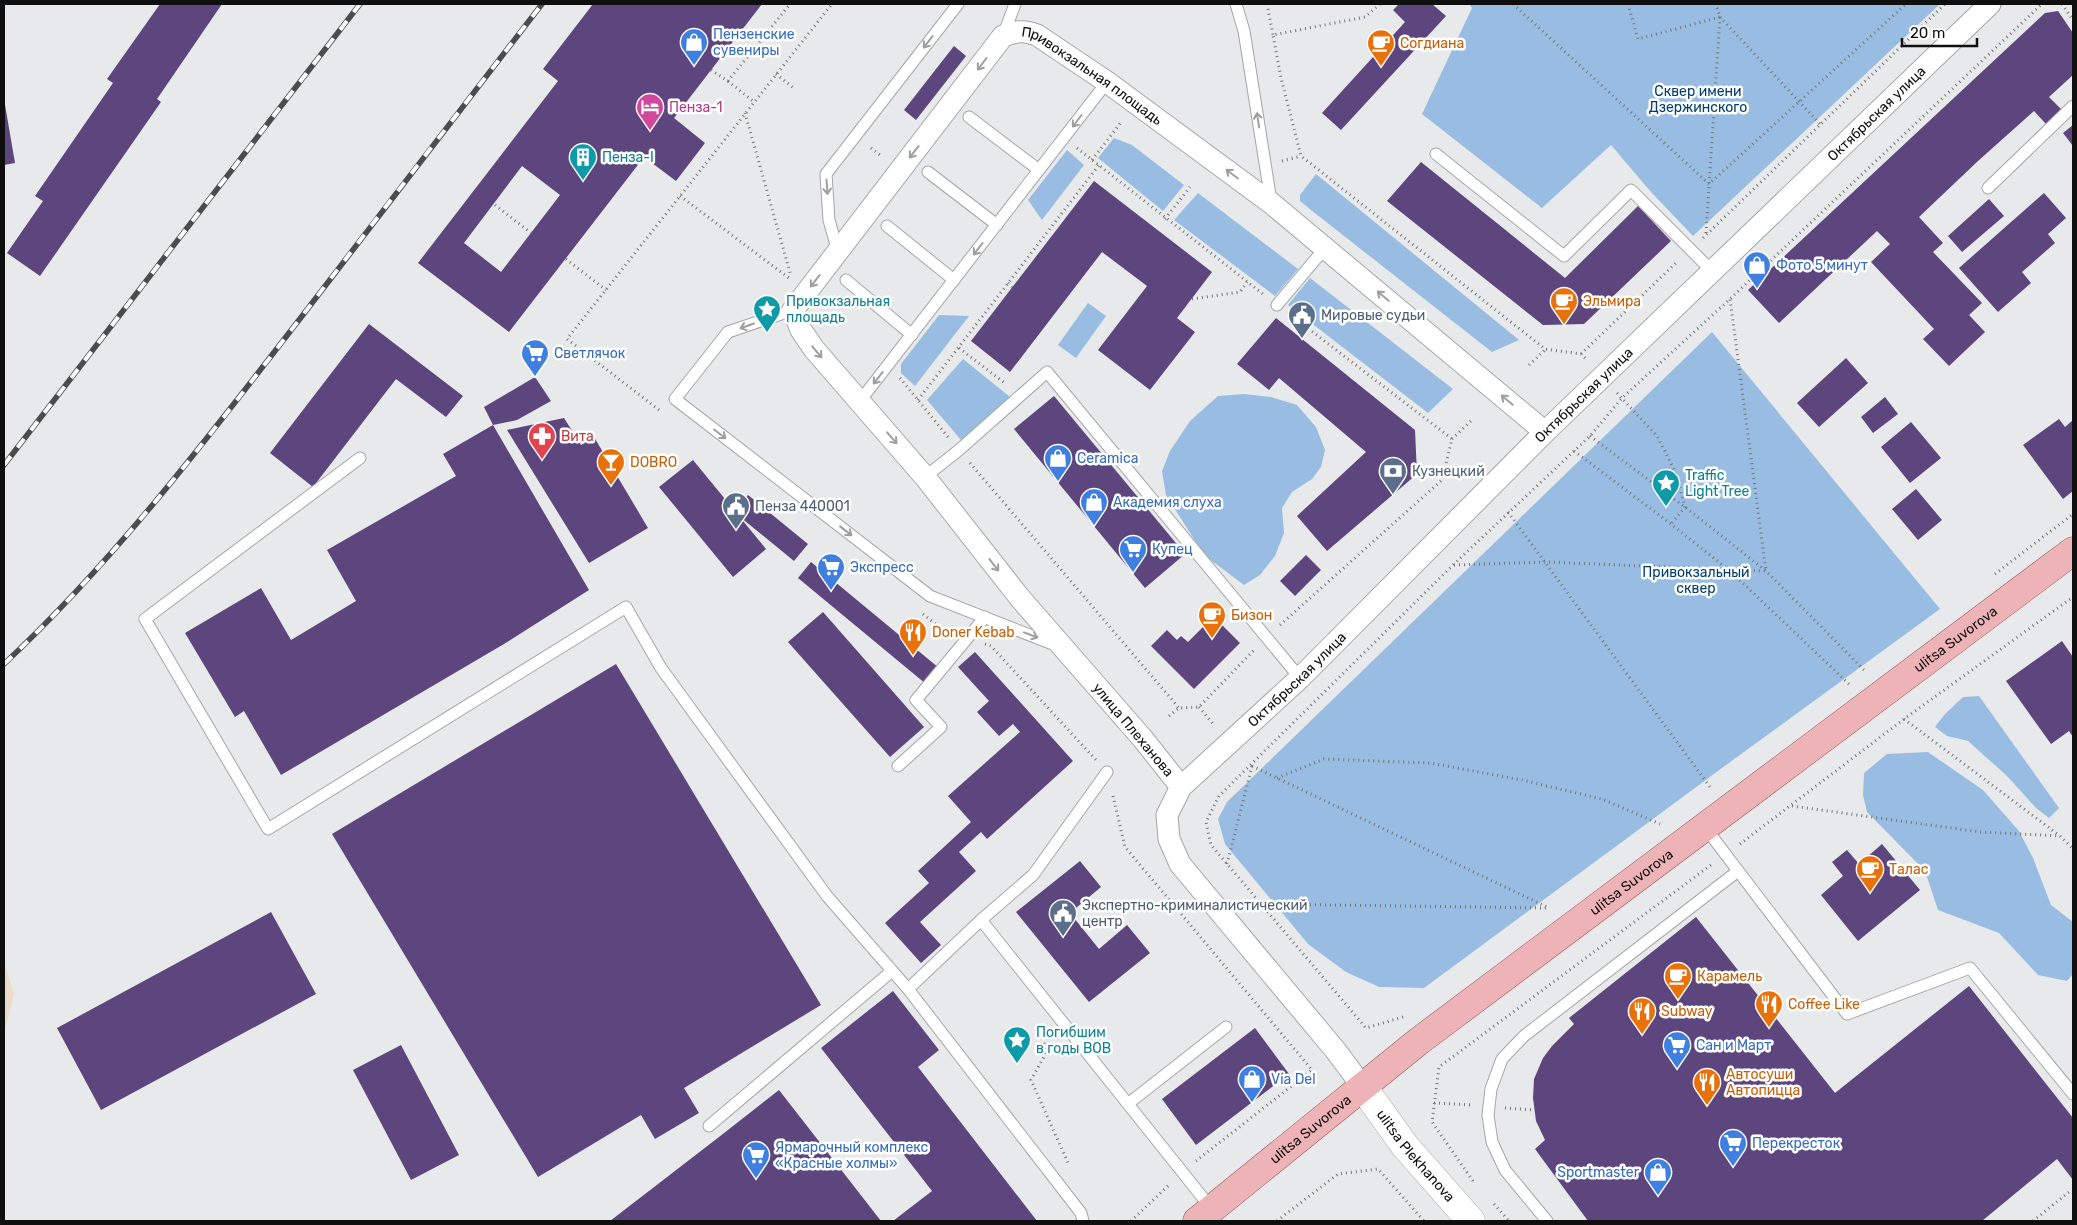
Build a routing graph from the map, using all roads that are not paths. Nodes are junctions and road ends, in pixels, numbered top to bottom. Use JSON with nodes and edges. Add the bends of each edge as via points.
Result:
{"nodes":[{"id":1,"x":958,"y":4,"type":"edge"},
{"id":2,"x":1015,"y":4,"type":"edge"},
{"id":3,"x":1236,"y":4,"type":"edge"},
{"id":4,"x":1990,"y":4,"type":"edge"},
{"id":5,"x":1003,"y":36,"type":"junction"},
{"id":6,"x":1107,"y":82,"type":"junction"},
{"id":7,"x":2073,"y":106,"type":"edge"},
{"id":8,"x":969,"y":117,"type":"dead end"},
{"id":9,"x":1436,"y":154,"type":"dead end"},
{"id":10,"x":1039,"y":170,"type":"junction"},
{"id":11,"x":928,"y":172,"type":"dead end"},
{"id":12,"x":1988,"y":188,"type":"dead end"},
{"id":13,"x":1271,"y":203,"type":"junction"},
{"id":14,"x":996,"y":225,"type":"junction"},
{"id":15,"x":887,"y":226,"type":"dead end"},
{"id":16,"x":1325,"y":248,"type":"junction"},
{"id":17,"x":838,"y":252,"type":"junction"},
{"id":18,"x":1712,"y":271,"type":"junction"},
{"id":19,"x":846,"y":280,"type":"dead end"},
{"id":20,"x":954,"y":280,"type":"junction"},
{"id":21,"x":1277,"y":305,"type":"road end"},
{"id":22,"x":793,"y":310,"type":"junction"},
{"id":23,"x":912,"y":335,"type":"junction"},
{"id":24,"x":860,"y":401,"type":"junction"},
{"id":25,"x":1545,"y":432,"type":"junction"},
{"id":26,"x":360,"y":458,"type":"dead end"},
{"id":27,"x":925,"y":477,"type":"junction"},
{"id":28,"x":2073,"y":550,"type":"edge"},
{"id":29,"x":985,"y":617,"type":"junction"},
{"id":30,"x":1064,"y":648,"type":"junction"},
{"id":31,"x":1300,"y":678,"type":"junction"},
{"id":32,"x":898,"y":766,"type":"dead end"},
{"id":33,"x":1107,"y":772,"type":"road end"},
{"id":34,"x":1181,"y":787,"type":"junction"},
{"id":35,"x":1704,"y":826,"type":"junction"},
{"id":36,"x":1738,"y":870,"type":"junction"},
{"id":37,"x":981,"y":920,"type":"junction"},
{"id":38,"x":892,"y":971,"type":"junction"},
{"id":39,"x":908,"y":989,"type":"junction"},
{"id":40,"x":1226,"y":1027,"type":"dead end"},
{"id":41,"x":1362,"y":1086,"type":"junction"},
{"id":42,"x":2073,"y":1094,"type":"edge"},
{"id":43,"x":1129,"y":1103,"type":"junction"},
{"id":44,"x":710,"y":1126,"type":"dead end"},
{"id":45,"x":1204,"y":1214,"type":"edge"},
{"id":46,"x":1083,"y":1221,"type":"edge"},
{"id":47,"x":1471,"y":1221,"type":"edge"},
{"id":48,"x":1547,"y":1221,"type":"edge"}],
"edges":[{"from":1,"to":17,"type":"lane","one_way":true,"via":[[826,174],[829,220]]},
{"from":2,"to":5,"type":"lane"},
{"from":13,"to":3,"type":"lane","one_way":true,"via":[[1244,30]]},
{"from":4,"to":18,"type":"street","name":"Октябрьская улица"},
{"from":5,"to":6,"type":"street","name":"Привокзальная площадь","via":[[1014,31],[1037,35]]},
{"from":5,"to":17,"type":"street","name":"Привокзальная площадь","one_way":true},
{"from":6,"to":10,"type":"lane","one_way":true},
{"from":13,"to":6,"type":"street","name":"Привокзальная площадь","one_way":true},
{"from":7,"to":12,"type":"lane"},
{"from":8,"to":10,"type":"lane"},
{"from":9,"to":18,"type":"lane","via":[[1564,256],[1631,190]]},
{"from":10,"to":14,"type":"lane"},
{"from":11,"to":14,"type":"lane"},
{"from":13,"to":16,"type":"street","name":"Привокзальная площадь"},
{"from":14,"to":20,"type":"lane","one_way":true},
{"from":15,"to":20,"type":"lane"},
{"from":16,"to":21,"type":"lane"},
{"from":25,"to":16,"type":"street","name":"Привокзальная площадь","one_way":true},
{"from":17,"to":22,"type":"street","name":"Привокзальная площадь","one_way":true},
{"from":18,"to":25,"type":"street","name":"Октябрьская улица"},
{"from":19,"to":23,"type":"lane"},
{"from":20,"to":23,"type":"lane"},
{"from":22,"to":24,"type":"street","one_way":true,"via":[[814,349]]},
{"from":22,"to":29,"type":"lane","one_way":true,"via":[[728,332],[675,399],[930,596]]},
{"from":23,"to":24,"type":"lane","one_way":true},
{"from":24,"to":27,"type":"street","one_way":true},
{"from":25,"to":31,"type":"street","name":"Октябрьская улица"},
{"from":26,"to":38,"type":"lane","via":[[145,619],[268,830],[626,607],[661,668],[827,896]]},
{"from":27,"to":30,"type":"street","name":"улица Плеханова","one_way":true,"via":[[1020,598]]},
{"from":27,"to":31,"type":"lane","via":[[1047,372]]},
{"from":28,"to":35,"type":"main road","name":"ulitsa Suvorova"},
{"from":29,"to":30,"type":"lane","one_way":true},
{"from":29,"to":32,"type":"lane","via":[[916,700],[941,727]]},
{"from":30,"to":34,"type":"street","name":"улица Плеханова"},
{"from":31,"to":34,"type":"street","name":"Октябрьская улица"},
{"from":33,"to":37,"type":"lane","via":[[1033,875]]},
{"from":34,"to":41,"type":"street","name":"улица Плеханова","via":[[1167,815],[1169,839],[1180,864]]},
{"from":35,"to":36,"type":"lane"},
{"from":35,"to":41,"type":"main road","name":"ulitsa Suvorova"},
{"from":36,"to":42,"type":"lane","via":[[1847,1014],[1970,968]]},
{"from":36,"to":48,"type":"lane","via":[[1524,1036],[1502,1059],[1489,1106],[1492,1142],[1505,1170]]},
{"from":37,"to":39,"type":"lane"},
{"from":37,"to":43,"type":"lane"},
{"from":38,"to":39,"type":"lane"},
{"from":38,"to":44,"type":"lane"},
{"from":39,"to":46,"type":"lane","via":[[1081,1213]]},
{"from":40,"to":43,"type":"lane"},
{"from":41,"to":45,"type":"main road","name":"ulitsa Suvorova"},
{"from":41,"to":47,"type":"main road","name":"ulitsa Plekhanova","via":[[1405,1146]]},
{"from":43,"to":45,"type":"lane","via":[[1183,1171]]}]}
